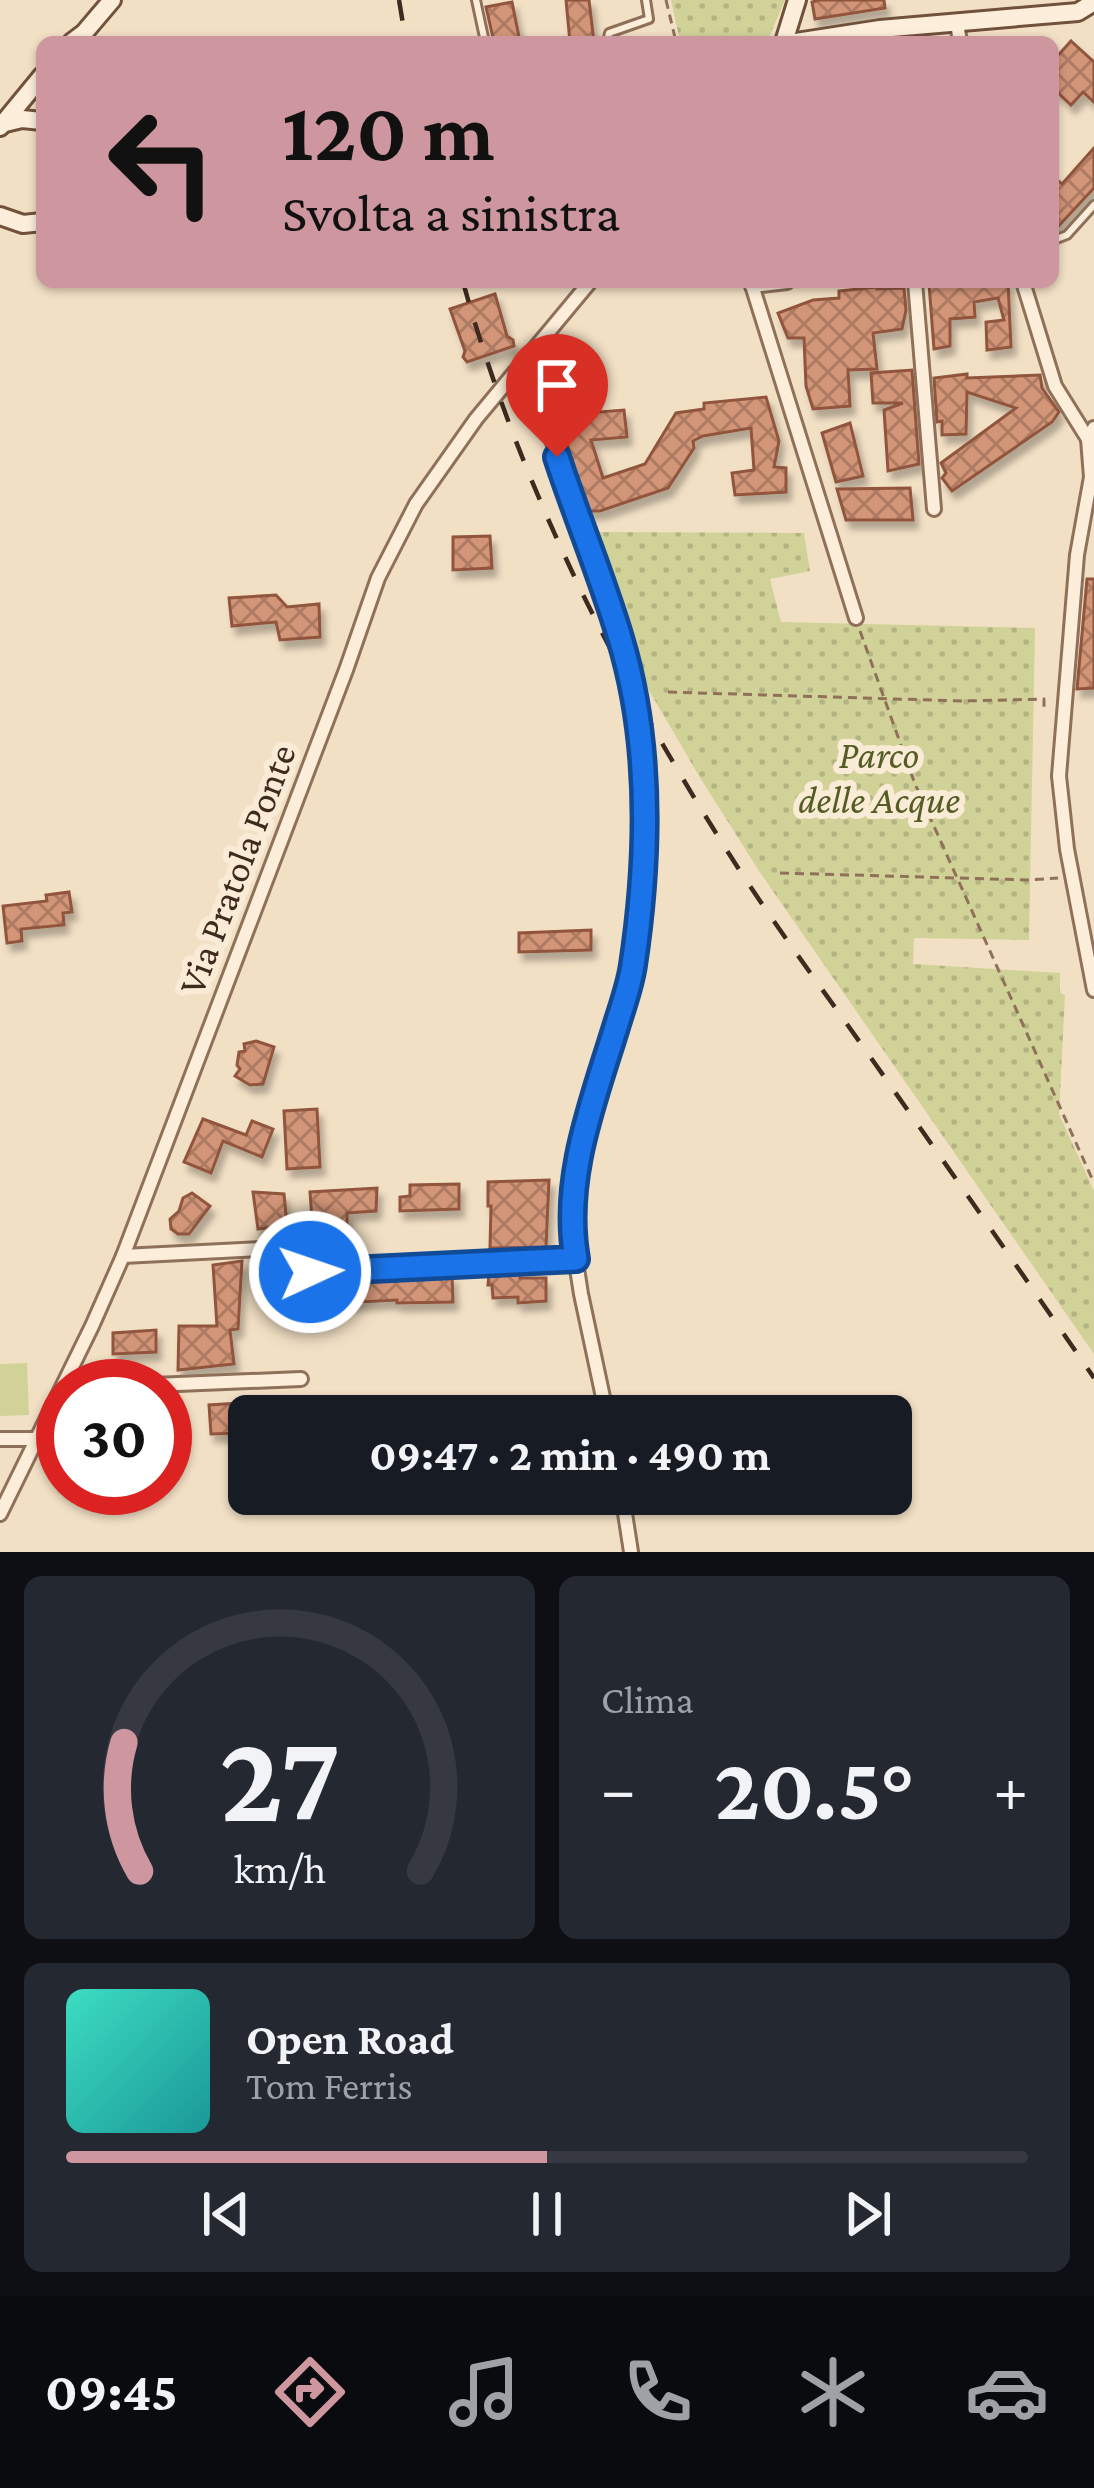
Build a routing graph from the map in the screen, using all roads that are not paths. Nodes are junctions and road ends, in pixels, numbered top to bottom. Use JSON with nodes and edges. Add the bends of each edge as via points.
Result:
{"nodes":[{"id":1,"x":112,"y":0,"type":"edge"},
{"id":2,"x":476,"y":0,"type":"edge"},
{"id":3,"x":646,"y":0,"type":"edge"},
{"id":4,"x":797,"y":0,"type":"edge"},
{"id":5,"x":1094,"y":2,"type":"edge"},
{"id":6,"x":959,"y":33,"type":"edge"},
{"id":7,"x":82,"y":36,"type":"edge"},
{"id":8,"x":484,"y":36,"type":"edge"},
{"id":9,"x":608,"y":36,"type":"edge"},
{"id":10,"x":786,"y":36,"type":"edge"},
{"id":11,"x":835,"y":36,"type":"edge"},
{"id":12,"x":36,"y":83,"type":"edge"},
{"id":13,"x":36,"y":121,"type":"edge"},
{"id":14,"x":2,"y":125,"type":"edge"},
{"id":15,"x":1094,"y":205,"type":"edge"},
{"id":16,"x":3,"y":219,"type":"edge"},
{"id":17,"x":36,"y":222,"type":"edge"},
{"id":18,"x":1059,"y":239,"type":"edge"},
{"id":19,"x":585,"y":288,"type":"edge"},
{"id":20,"x":753,"y":288,"type":"edge"},
{"id":21,"x":916,"y":288,"type":"edge"},
{"id":22,"x":1025,"y":288,"type":"edge"},
{"id":23,"x":527,"y":357,"type":"junction"},
{"id":24,"x":1091,"y":434,"type":"edge"},
{"id":25,"x":934,"y":508,"type":"dead end"},
{"id":26,"x":856,"y":618,"type":"road end"},
{"id":27,"x":1094,"y":990,"type":"edge"},
{"id":28,"x":300,"y":1247,"type":"dead end"},
{"id":29,"x":123,"y":1256,"type":"junction"},
{"id":30,"x":576,"y":1259,"type":"junction"},
{"id":31,"x":310,"y":1272,"type":"dead end"},
{"id":32,"x":76,"y":1359,"type":"edge"},
{"id":33,"x":301,"y":1379,"type":"dead end"},
{"id":34,"x":192,"y":1383,"type":"edge"},
{"id":35,"x":602,"y":1395,"type":"edge"},
{"id":36,"x":36,"y":1438,"type":"edge"},
{"id":37,"x":0,"y":1439,"type":"edge"},
{"id":38,"x":36,"y":1440,"type":"edge"},
{"id":39,"x":0,"y":1514,"type":"edge"},
{"id":40,"x":625,"y":1515,"type":"edge"},
{"id":41,"x":631,"y":1552,"type":"edge"}],
"edges":[{"from":1,"to":7,"type":"main road"},
{"from":2,"to":8,"type":"lane"},
{"from":3,"to":9,"type":"lane","via":[[649,19]]},
{"from":4,"to":10,"type":"main road"},
{"from":5,"to":6,"type":"main road","via":[[1078,12]]},
{"from":6,"to":11,"type":"main road"},
{"from":12,"to":14,"type":"main road"},
{"from":13,"to":14,"type":"main road"},
{"from":15,"to":18,"type":"lane"},
{"from":16,"to":17,"type":"main road"},
{"from":19,"to":23,"type":"street","name":"Via Pratola Ponte"},
{"from":20,"to":26,"type":"street"},
{"from":21,"to":25,"type":"street"},
{"from":22,"to":24,"type":"street","via":[[1055,386]]},
{"from":23,"to":29,"type":"street","name":"Via Pratola Ponte","via":[[416,504],[378,578]]},
{"from":23,"to":30,"type":"street","via":[[621,641],[643,764],[633,970],[580,1142]]},
{"from":24,"to":27,"type":"street","via":[[1059,776]]},
{"from":28,"to":29,"type":"street"},
{"from":29,"to":32,"type":"street","name":"Via Pratola Ponte"},
{"from":30,"to":31,"type":"street"},
{"from":30,"to":35,"type":"street"},
{"from":33,"to":34,"type":"street"},
{"from":36,"to":37,"type":"street"},
{"from":38,"to":39,"type":"street","name":"Via Pratola Ponte"},
{"from":40,"to":41,"type":"street"}]}
